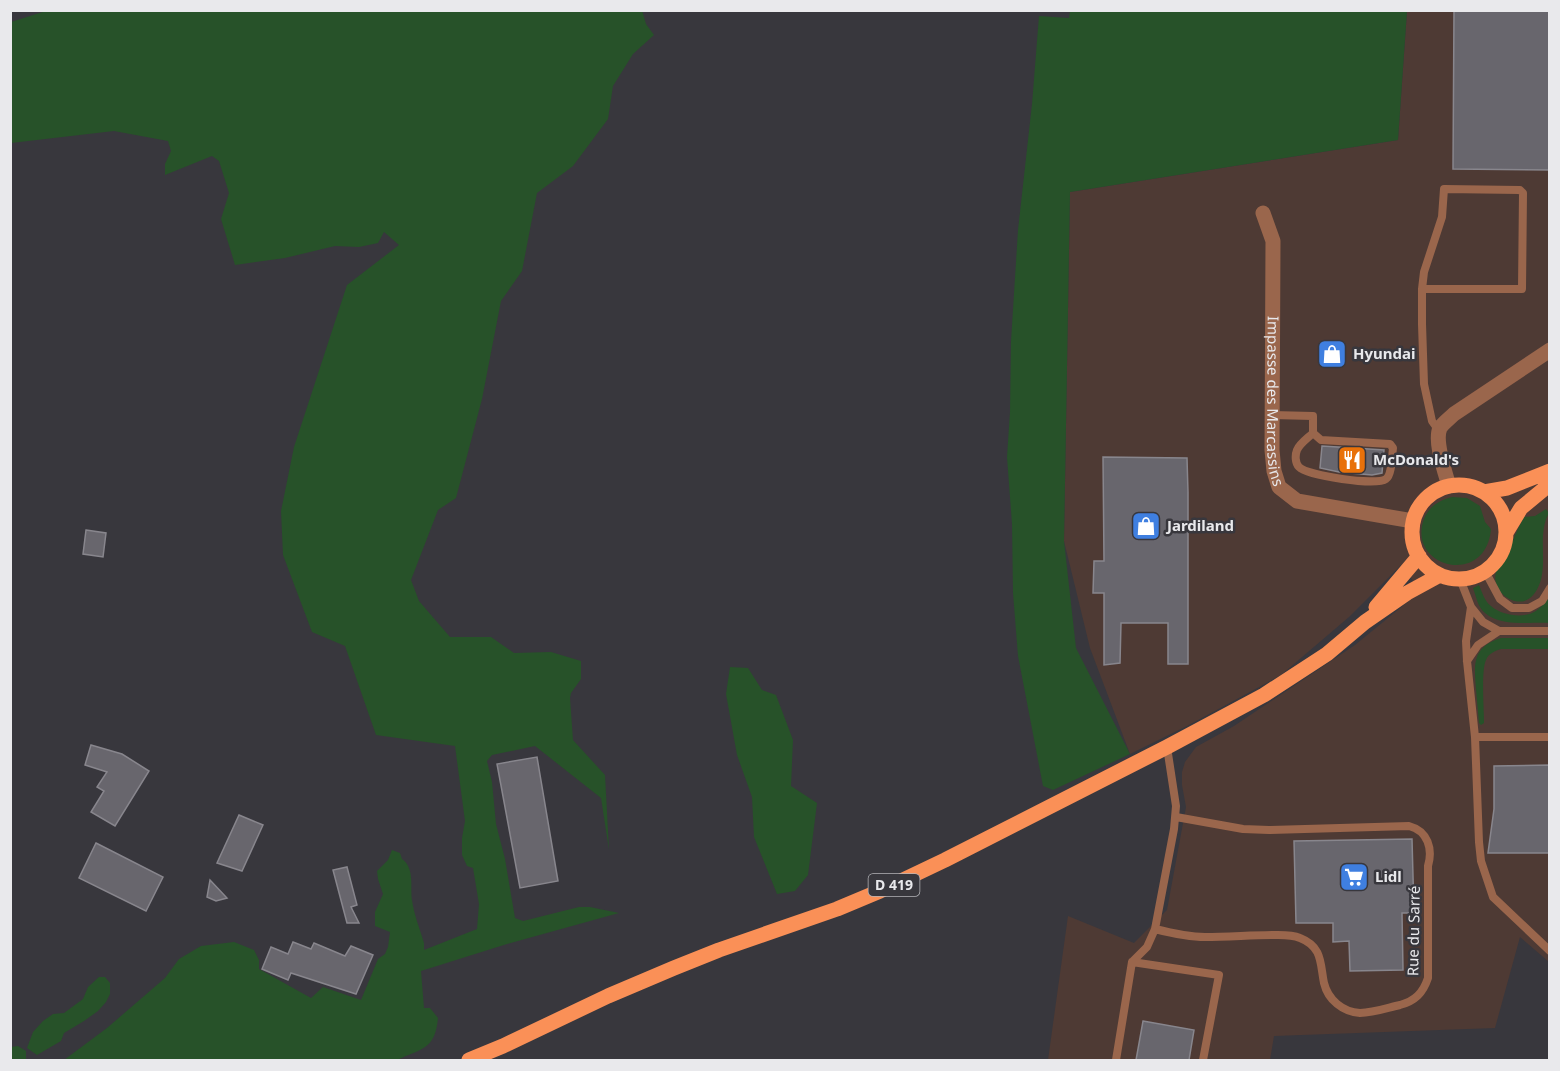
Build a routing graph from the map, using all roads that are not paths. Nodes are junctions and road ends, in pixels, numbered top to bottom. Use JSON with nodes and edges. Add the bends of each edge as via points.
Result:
{"nodes":[{"id":1,"x":1263,"y":213,"type":"dead end"},
{"id":2,"x":1422,"y":289,"type":"junction"},
{"id":3,"x":1550,"y":350,"type":"edge"},
{"id":4,"x":1272,"y":415,"type":"junction"},
{"id":5,"x":1439,"y":431,"type":"junction"},
{"id":6,"x":1313,"y":433,"type":"junction"},
{"id":7,"x":1550,"y":471,"type":"edge"},
{"id":8,"x":1550,"y":484,"type":"edge"},
{"id":9,"x":1449,"y":486,"type":"junction"},
{"id":10,"x":1484,"y":492,"type":"junction"},
{"id":11,"x":1413,"y":520,"type":"junction"},
{"id":12,"x":1506,"y":533,"type":"junction"},
{"id":13,"x":1419,"y":556,"type":"junction"},
{"id":14,"x":1485,"y":572,"type":"junction"},
{"id":15,"x":1440,"y":575,"type":"junction"},
{"id":16,"x":1460,"y":579,"type":"junction"},
{"id":17,"x":1550,"y":588,"type":"edge"},
{"id":18,"x":1471,"y":607,"type":"junction"},
{"id":19,"x":1365,"y":622,"type":"junction"},
{"id":20,"x":1499,"y":631,"type":"junction"},
{"id":21,"x":1550,"y":631,"type":"edge"},
{"id":22,"x":1467,"y":661,"type":"junction"},
{"id":23,"x":1474,"y":737,"type":"junction"},
{"id":24,"x":1550,"y":737,"type":"edge"},
{"id":25,"x":1167,"y":747,"type":"junction"},
{"id":26,"x":1176,"y":817,"type":"junction"},
{"id":27,"x":1155,"y":929,"type":"junction"},
{"id":28,"x":1550,"y":951,"type":"edge"},
{"id":29,"x":1132,"y":962,"type":"junction"},
{"id":30,"x":469,"y":1060,"type":"edge"},
{"id":31,"x":1116,"y":1060,"type":"edge"},
{"id":32,"x":1203,"y":1060,"type":"edge"}],
"edges":[{"from":1,"to":4,"type":"street","name":"Impasse des Marcassins","via":[[1273,241]]},
{"from":2,"to":2,"type":"lane","via":[[1442,217],[1444,189],[1520,190],[1522,289]]},
{"from":2,"to":5,"type":"lane","via":[[1425,384],[1432,421]]},
{"from":3,"to":5,"type":"street","via":[[1454,414]]},
{"from":4,"to":6,"type":"lane","via":[[1313,416]]},
{"from":4,"to":11,"type":"street","name":"Impasse des Marcassins","via":[[1274,471],[1279,487],[1297,501]]},
{"from":5,"to":9,"type":"street","via":[[1439,453]]},
{"from":6,"to":6,"type":"lane","via":[[1296,451],[1296,462],[1309,473],[1348,481],[1380,481],[1389,475],[1393,448],[1390,444],[1321,440]]},
{"from":7,"to":10,"type":"main road","via":[[1507,488]]},
{"from":8,"to":12,"type":"main road","via":[[1521,508]]},
{"from":9,"to":10,"type":"main road","via":[[1473,487]]},
{"from":9,"to":11,"type":"main road","via":[[1426,498]]},
{"from":10,"to":12,"type":"main road","via":[[1500,510]]},
{"from":11,"to":13,"type":"main road","via":[[1412,533]]},
{"from":12,"to":14,"type":"main road","via":[[1500,555]]},
{"from":13,"to":15,"type":"main road"},
{"from":13,"to":19,"type":"main road","number":"D 419"},
{"from":14,"to":16,"type":"main road"},
{"from":14,"to":17,"type":"lane","via":[[1500,599],[1512,608],[1529,608],[1542,601]]},
{"from":15,"to":16,"type":"main road"},
{"from":15,"to":19,"type":"main road","number":"D 419"},
{"from":16,"to":18,"type":"lane"},
{"from":18,"to":20,"type":"lane","via":[[1483,622]]},
{"from":18,"to":22,"type":"lane"},
{"from":19,"to":25,"type":"main road","number":"D 419","via":[[1327,654],[1264,695]]},
{"from":20,"to":21,"type":"lane"},
{"from":20,"to":22,"type":"lane","via":[[1478,645]]},
{"from":22,"to":23,"type":"lane"},
{"from":23,"to":24,"type":"lane"},
{"from":23,"to":28,"type":"lane","via":[[1480,853],[1493,897]]},
{"from":25,"to":26,"type":"lane"},
{"from":25,"to":30,"type":"main road","number":"D 419","via":[[880,891],[674,968]]},
{"from":26,"to":27,"type":"lane"},
{"from":26,"to":27,"type":"lane","name":"Rue du Sarré","via":[[1243,829],[1409,826],[1418,830],[1428,843],[1430,854],[1428,978],[1419,996],[1407,1003],[1353,1012],[1331,999],[1318,954],[1301,938],[1203,937]]},
{"from":27,"to":29,"type":"lane","via":[[1148,947]]},
{"from":29,"to":31,"type":"lane"},
{"from":29,"to":32,"type":"lane","via":[[1219,975]]}]}
